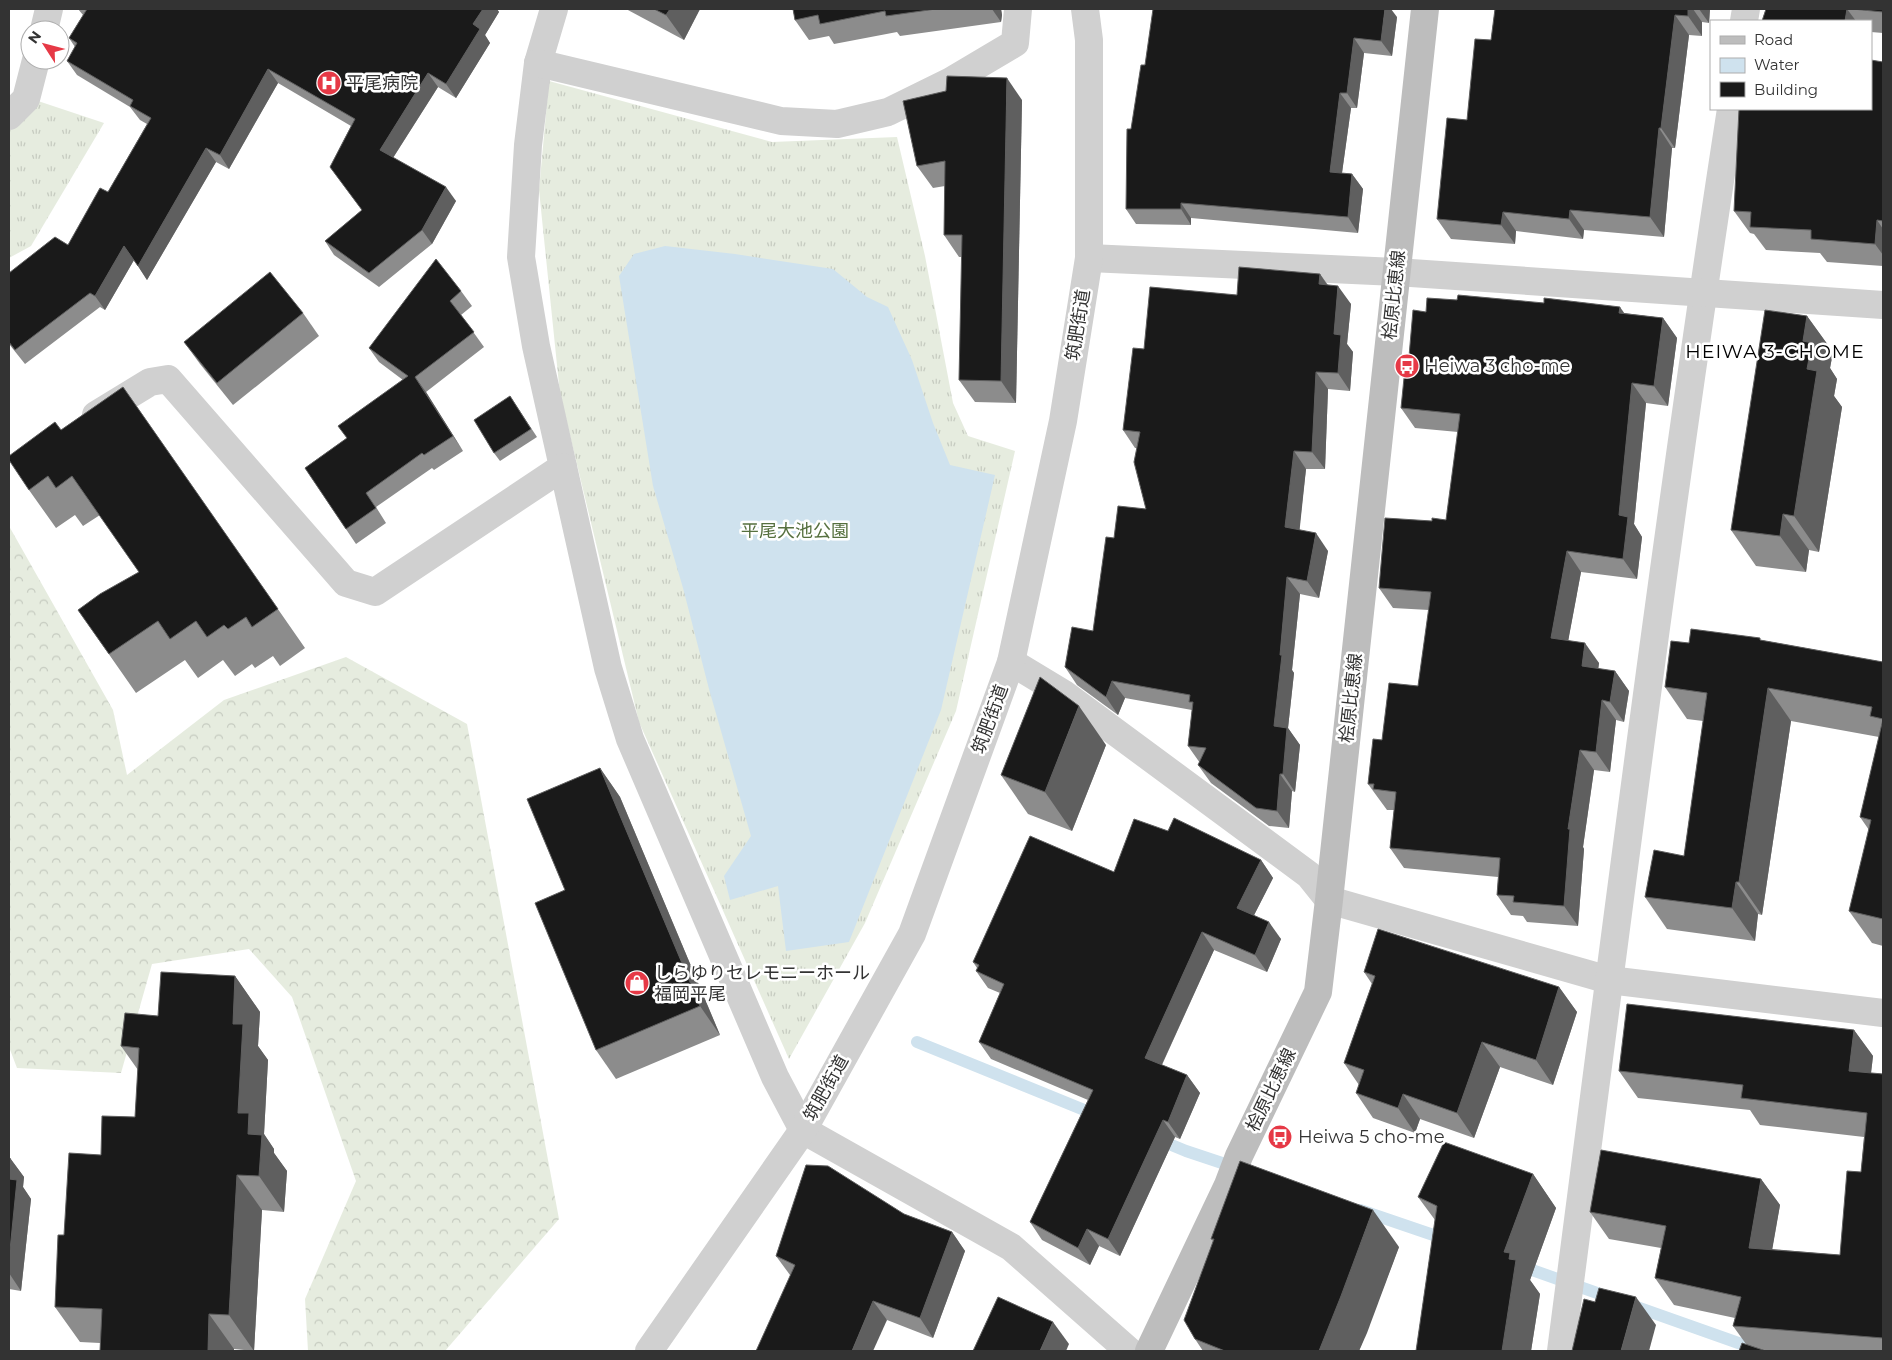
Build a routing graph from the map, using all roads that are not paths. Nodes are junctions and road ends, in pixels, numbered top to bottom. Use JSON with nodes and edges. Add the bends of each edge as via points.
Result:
{"nodes":[{"id":1,"x":554,"y":9,"type":"edge"},
{"id":2,"x":1018,"y":9,"type":"edge"},
{"id":3,"x":1085,"y":9,"type":"edge"},
{"id":4,"x":1425,"y":9,"type":"edge"},
{"id":5,"x":538,"y":63,"type":"junction"},
{"id":6,"x":34,"y":70,"type":"edge"},
{"id":7,"x":1730,"y":110,"type":"edge"},
{"id":8,"x":9,"y":116,"type":"edge"},
{"id":9,"x":1089,"y":258,"type":"junction"},
{"id":10,"x":1396,"y":272,"type":"junction"},
{"id":11,"x":1702,"y":292,"type":"junction"},
{"id":12,"x":1883,"y":305,"type":"edge"},
{"id":13,"x":75,"y":427,"type":"edge"},
{"id":14,"x":563,"y":467,"type":"junction"},
{"id":15,"x":1011,"y":662,"type":"junction"},
{"id":16,"x":1329,"y":900,"type":"junction"},
{"id":17,"x":1609,"y":980,"type":"junction"},
{"id":18,"x":1883,"y":1013,"type":"edge"},
{"id":19,"x":803,"y":1130,"type":"junction"},
{"id":20,"x":649,"y":1351,"type":"edge"},
{"id":21,"x":1129,"y":1351,"type":"edge"},
{"id":22,"x":1149,"y":1351,"type":"edge"},
{"id":23,"x":1561,"y":1351,"type":"edge"}],
"edges":[{"from":1,"to":5,"type":"street"},
{"from":2,"to":5,"type":"street","via":[[1016,43],[951,81],[888,112],[837,124],[781,121]]},
{"from":3,"to":9,"type":"street","name":"筑肥街道","via":[[1089,40]]},
{"from":4,"to":10,"type":"main road","name":"桧原比恵線"},
{"from":5,"to":14,"type":"street","via":[[528,145],[521,257],[536,346]]},
{"from":6,"to":8,"type":"street","via":[[26,100]]},
{"from":7,"to":11,"type":"street"},
{"from":9,"to":10,"type":"street"},
{"from":9,"to":15,"type":"street","name":"筑肥街道","via":[[1064,421]]},
{"from":10,"to":11,"type":"street"},
{"from":10,"to":16,"type":"main road","name":"桧原比恵線"},
{"from":11,"to":12,"type":"street"},
{"from":11,"to":17,"type":"street"},
{"from":13,"to":14,"type":"street","via":[[150,382],[168,379],[346,583],[375,592]]},
{"from":14,"to":19,"type":"street","via":[[608,668],[630,739],[775,1077]]},
{"from":15,"to":16,"type":"street","number":"筑肥街道","via":[[1064,694],[1309,875]]},
{"from":15,"to":19,"type":"street","name":"筑肥街道","via":[[912,934]]},
{"from":16,"to":17,"type":"street"},
{"from":16,"to":22,"type":"main road","name":"桧原比恵線","via":[[1318,992]]},
{"from":17,"to":18,"type":"street"},
{"from":17,"to":23,"type":"street"},
{"from":19,"to":20,"type":"street","name":"筑肥街道"},
{"from":19,"to":21,"type":"street","via":[[1011,1247]]}]}
